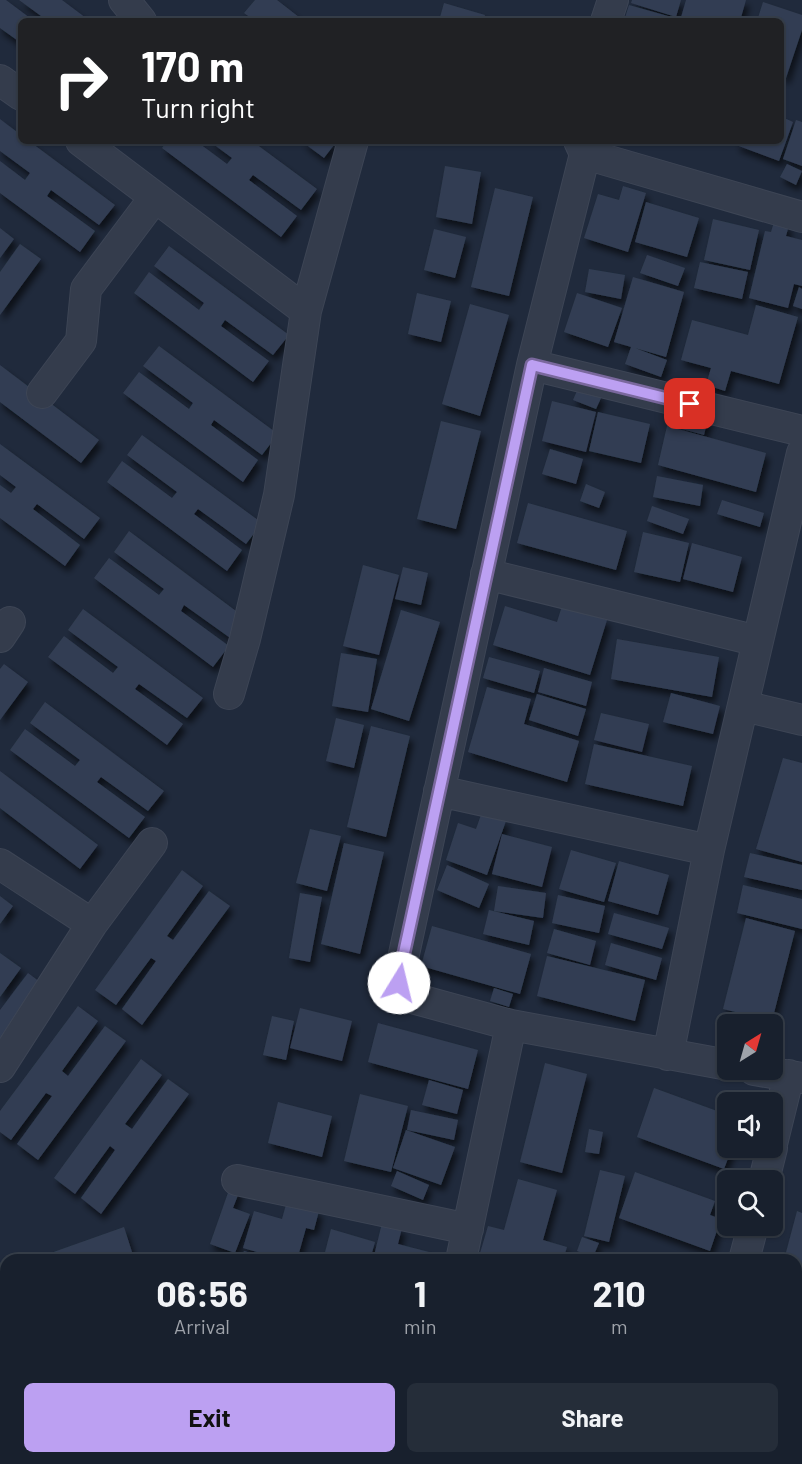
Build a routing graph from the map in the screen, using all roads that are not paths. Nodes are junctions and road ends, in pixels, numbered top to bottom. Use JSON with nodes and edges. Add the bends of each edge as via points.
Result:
{"nodes":[{"id":1,"x":124,"y":0,"type":"edge"},
{"id":2,"x":613,"y":0,"type":"edge"},
{"id":3,"x":139,"y":18,"type":"edge"},
{"id":4,"x":607,"y":18,"type":"edge"},
{"id":5,"x":0,"y":80,"type":"edge"},
{"id":6,"x":18,"y":93,"type":"edge"},
{"id":7,"x":92,"y":144,"type":"edge"},
{"id":8,"x":352,"y":144,"type":"edge"},
{"id":9,"x":582,"y":148,"type":"edge"},
{"id":10,"x":116,"y":151,"type":"edge"},
{"id":11,"x":155,"y":197,"type":"junction"},
{"id":12,"x":802,"y":217,"type":"edge"},
{"id":13,"x":306,"y":311,"type":"junction"},
{"id":14,"x":532,"y":365,"type":"junction"},
{"id":15,"x":42,"y":393,"type":"dead end"},
{"id":16,"x":802,"y":431,"type":"edge"},
{"id":17,"x":802,"y":453,"type":"edge"},
{"id":18,"x":486,"y":574,"type":"junction"},
{"id":19,"x":758,"y":641,"type":"junction"},
{"id":20,"x":229,"y":694,"type":"dead end"},
{"id":21,"x":744,"y":706,"type":"junction"},
{"id":22,"x":802,"y":720,"type":"edge"},
{"id":23,"x":439,"y":791,"type":"junction"},
{"id":24,"x":152,"y":843,"type":"dead end"},
{"id":25,"x":709,"y":850,"type":"junction"},
{"id":26,"x":0,"y":864,"type":"edge"},
{"id":27,"x":92,"y":924,"type":"junction"},
{"id":28,"x":511,"y":1024,"type":"junction"},
{"id":29,"x":669,"y":1055,"type":"junction"},
{"id":30,"x":717,"y":1063,"type":"edge"},
{"id":31,"x":0,"y":1067,"type":"edge"},
{"id":32,"x":796,"y":1077,"type":"edge"},
{"id":33,"x":783,"y":1114,"type":"edge"},
{"id":34,"x":237,"y":1180,"type":"dead end"},
{"id":35,"x":468,"y":1229,"type":"junction"},
{"id":36,"x":750,"y":1236,"type":"edge"},
{"id":37,"x":462,"y":1254,"type":"edge"},
{"id":38,"x":746,"y":1254,"type":"edge"}],
"edges":[{"from":1,"to":3,"type":"street"},
{"from":2,"to":4,"type":"street"},
{"from":5,"to":6,"type":"street"},
{"from":7,"to":10,"type":"street"},
{"from":8,"to":13,"type":"street"},
{"from":9,"to":12,"type":"street"},
{"from":9,"to":14,"type":"street"},
{"from":10,"to":11,"type":"street"},
{"from":11,"to":13,"type":"street"},
{"from":11,"to":15,"type":"street","via":[[86,289],[81,341]]},
{"from":13,"to":20,"type":"street","via":[[279,495]]},
{"from":14,"to":16,"type":"street"},
{"from":14,"to":18,"type":"street"},
{"from":17,"to":19,"type":"street"},
{"from":18,"to":19,"type":"street"},
{"from":18,"to":23,"type":"street"},
{"from":19,"to":21,"type":"street"},
{"from":21,"to":22,"type":"street"},
{"from":21,"to":25,"type":"street"},
{"from":23,"to":25,"type":"street"},
{"from":23,"to":28,"type":"street","via":[[399,983],[412,998]]},
{"from":24,"to":27,"type":"street"},
{"from":25,"to":29,"type":"street"},
{"from":26,"to":27,"type":"street"},
{"from":27,"to":31,"type":"street"},
{"from":28,"to":29,"type":"street"},
{"from":28,"to":35,"type":"street"},
{"from":29,"to":30,"type":"street"},
{"from":32,"to":33,"type":"street"},
{"from":34,"to":35,"type":"street"},
{"from":35,"to":37,"type":"street"},
{"from":36,"to":38,"type":"street"}]}
